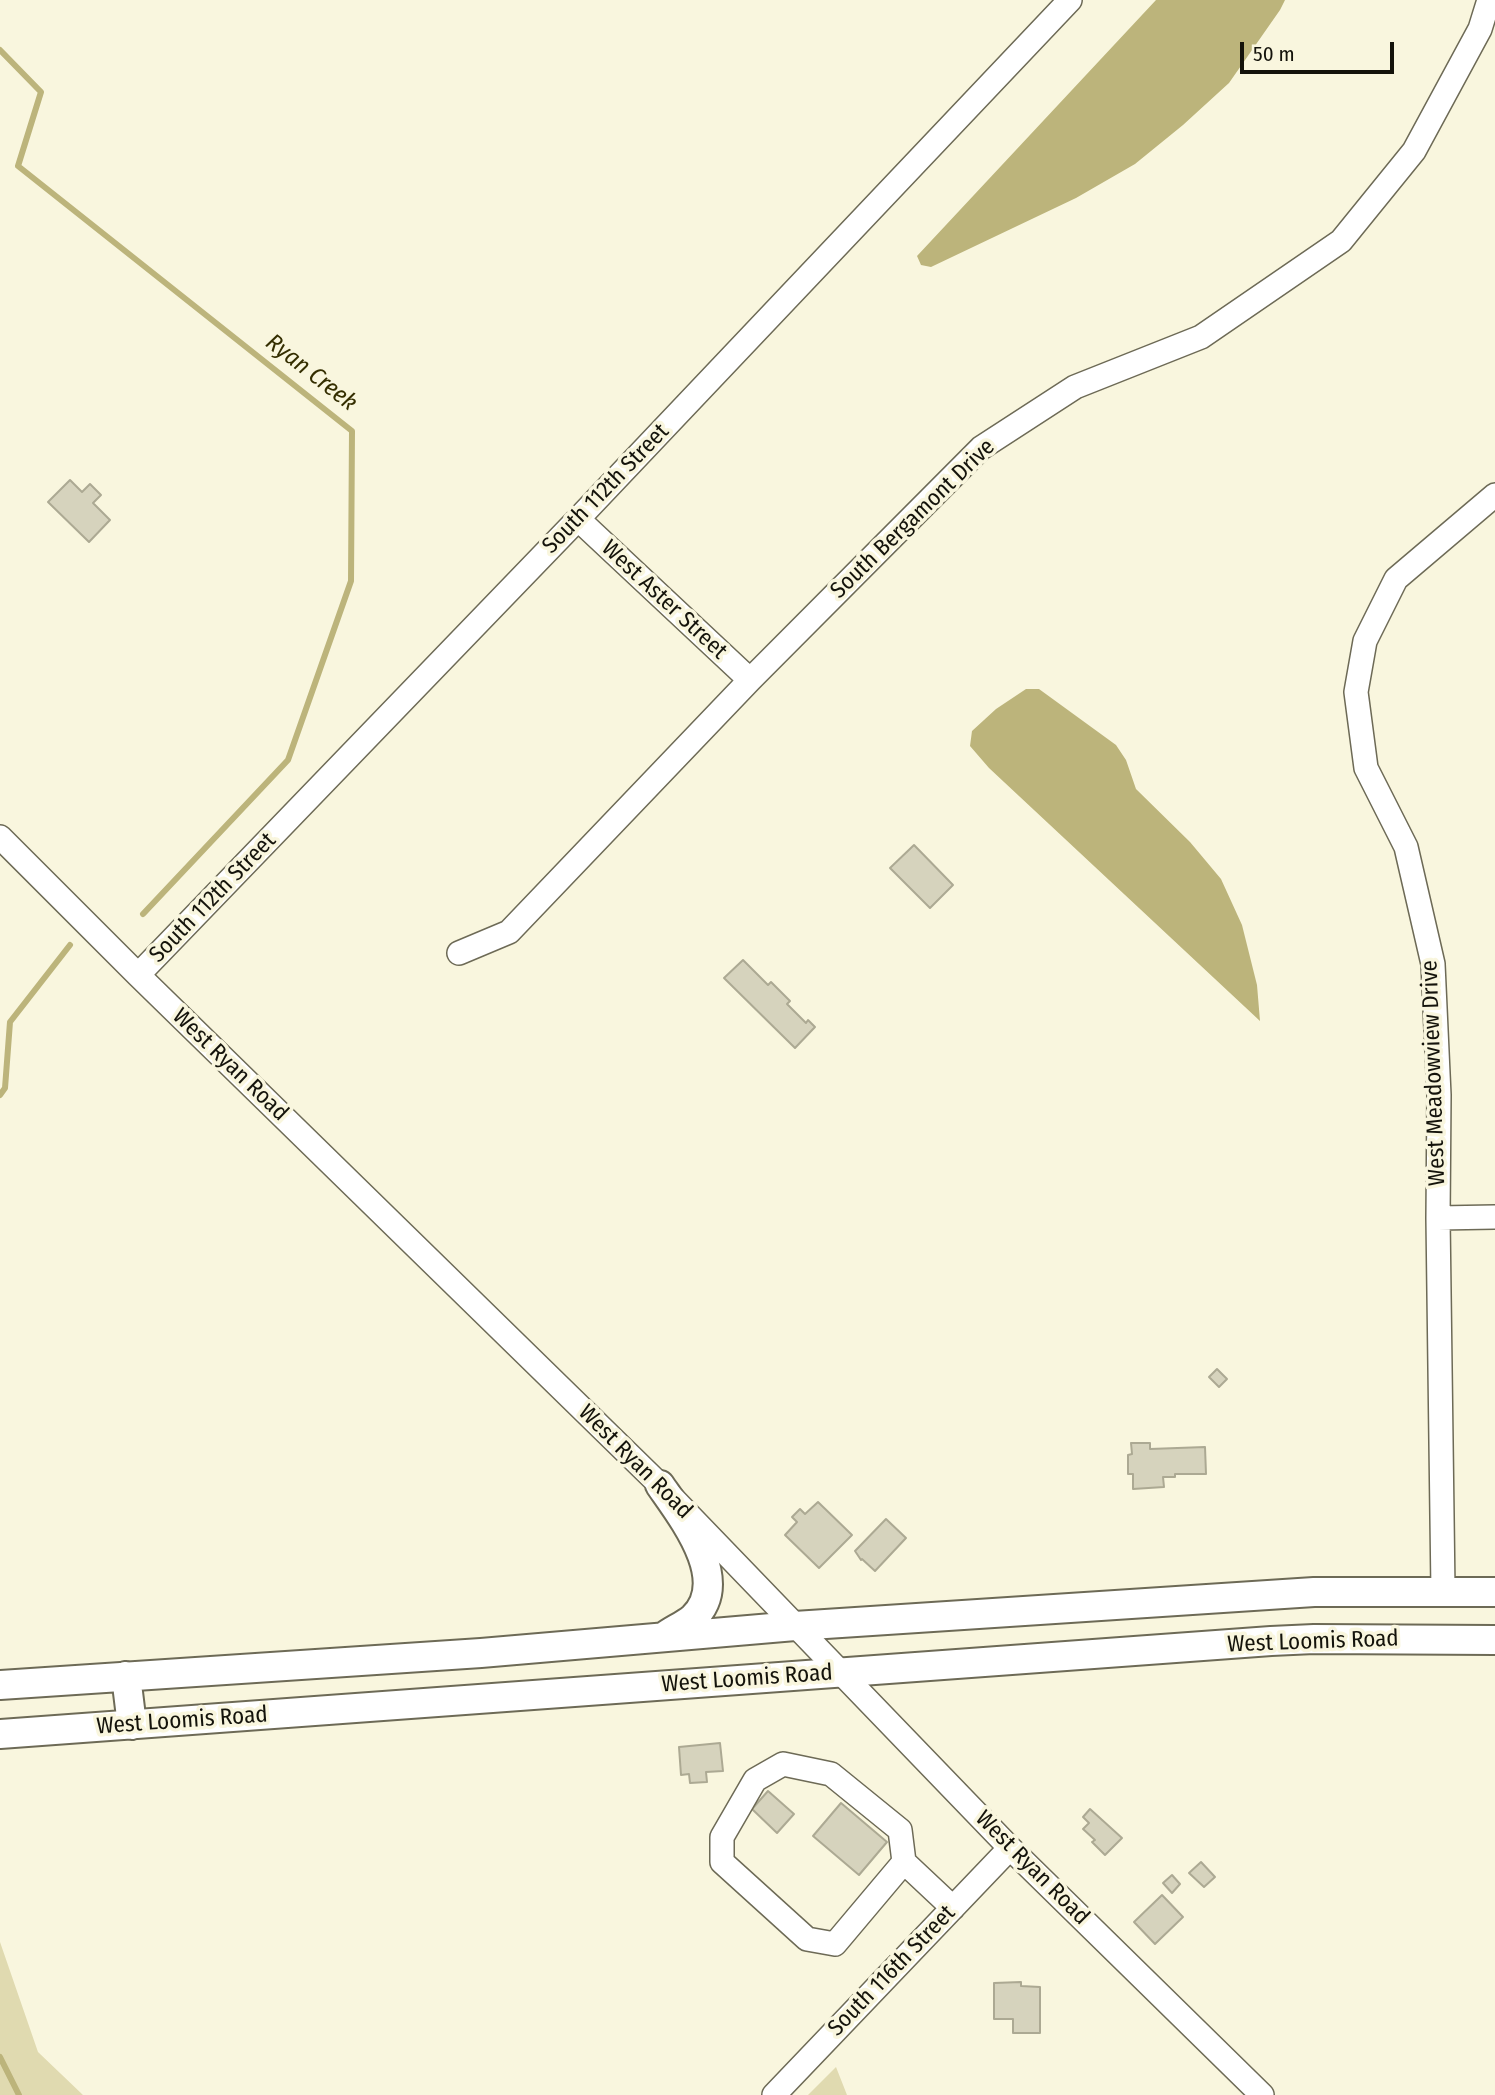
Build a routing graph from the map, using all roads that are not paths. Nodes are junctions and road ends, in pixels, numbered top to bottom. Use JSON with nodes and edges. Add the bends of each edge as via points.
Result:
{"nodes":[{"id":1,"x":1070,"y":0,"type":"edge"},
{"id":2,"x":1489,"y":0,"type":"edge"},
{"id":3,"x":1495,"y":495,"type":"edge"},
{"id":4,"x":578,"y":519,"type":"junction"},
{"id":5,"x":750,"y":680,"type":"junction"},
{"id":6,"x":0,"y":837,"type":"edge"},
{"id":7,"x":459,"y":953,"type":"dead end"},
{"id":8,"x":138,"y":975,"type":"junction"},
{"id":9,"x":1495,"y":1217,"type":"edge"},
{"id":10,"x":1438,"y":1218,"type":"junction"},
{"id":11,"x":660,"y":1485,"type":"junction"},
{"id":12,"x":1443,"y":1591,"type":"junction"},
{"id":13,"x":1495,"y":1592,"type":"edge"},
{"id":14,"x":1266,"y":1595,"type":"junction"},
{"id":15,"x":795,"y":1626,"type":"junction"},
{"id":16,"x":664,"y":1636,"type":"junction"},
{"id":17,"x":1495,"y":1640,"type":"edge"},
{"id":18,"x":1271,"y":1641,"type":"junction"},
{"id":19,"x":841,"y":1672,"type":"junction"},
{"id":20,"x":126,"y":1676,"type":"junction"},
{"id":21,"x":0,"y":1685,"type":"edge"},
{"id":22,"x":132,"y":1725,"type":"junction"},
{"id":23,"x":0,"y":1734,"type":"edge"},
{"id":24,"x":1010,"y":1848,"type":"junction"},
{"id":25,"x":904,"y":1862,"type":"junction"},
{"id":26,"x":953,"y":1908,"type":"junction"},
{"id":27,"x":774,"y":2095,"type":"edge"},
{"id":28,"x":1262,"y":2095,"type":"edge"}],
"edges":[{"from":1,"to":4,"type":"street","name":"South 112th Street"},
{"from":2,"to":5,"type":"street","name":"South Bergamont Drive","via":[[1480,29],[1414,151],[1341,241],[1201,337],[1075,387],[981,448]]},
{"from":3,"to":10,"type":"street","name":"West Meadowview Drive","via":[[1396,579],[1365,641],[1356,692],[1366,768],[1406,847],[1433,964],[1440,1095]]},
{"from":4,"to":5,"type":"street","name":"West Aster Street"},
{"from":4,"to":8,"type":"street","name":"South 112th Street"},
{"from":5,"to":7,"type":"street","name":"South Bergamont Drive","via":[[509,932]]},
{"from":6,"to":8,"type":"street","name":"West Ryan Road"},
{"from":8,"to":11,"type":"street","name":"West Ryan Road"},
{"from":9,"to":10,"type":"street"},
{"from":10,"to":12,"type":"street","name":"West Meadowview Drive"},
{"from":11,"to":15,"type":"street","name":"West Ryan Road"},
{"from":11,"to":16,"type":"main road","via":[[696,1541],[708,1582],[694,1617]]},
{"from":12,"to":13,"type":"main road","name":"West Loomis Road"},
{"from":12,"to":14,"type":"main road","name":"West Loomis Road"},
{"from":14,"to":15,"type":"main road","name":"West Loomis Road"},
{"from":14,"to":18,"type":"main road"},
{"from":15,"to":16,"type":"main road","name":"West Loomis Road"},
{"from":15,"to":19,"type":"street","name":"West Ryan Road"},
{"from":16,"to":20,"type":"main road","name":"West Loomis Road"},
{"from":17,"to":18,"type":"main road","name":"West Loomis Road"},
{"from":18,"to":19,"type":"main road","name":"West Loomis Road"},
{"from":19,"to":22,"type":"main road","name":"West Loomis Road"},
{"from":19,"to":24,"type":"street","name":"West Ryan Road"},
{"from":20,"to":21,"type":"main road","name":"West Loomis Road"},
{"from":20,"to":22,"type":"main road"},
{"from":22,"to":23,"type":"main road","name":"West Loomis Road"},
{"from":24,"to":26,"type":"street","name":"South 116th Street"},
{"from":24,"to":28,"type":"street","name":"West Ryan Road"},
{"from":25,"to":25,"type":"street","via":[[900,1830],[831,1774],[783,1764],[755,1780],[722,1837],[722,1863],[807,1939],[835,1944]]},
{"from":25,"to":26,"type":"street"},
{"from":26,"to":27,"type":"street","name":"South 116th Street"}]}
